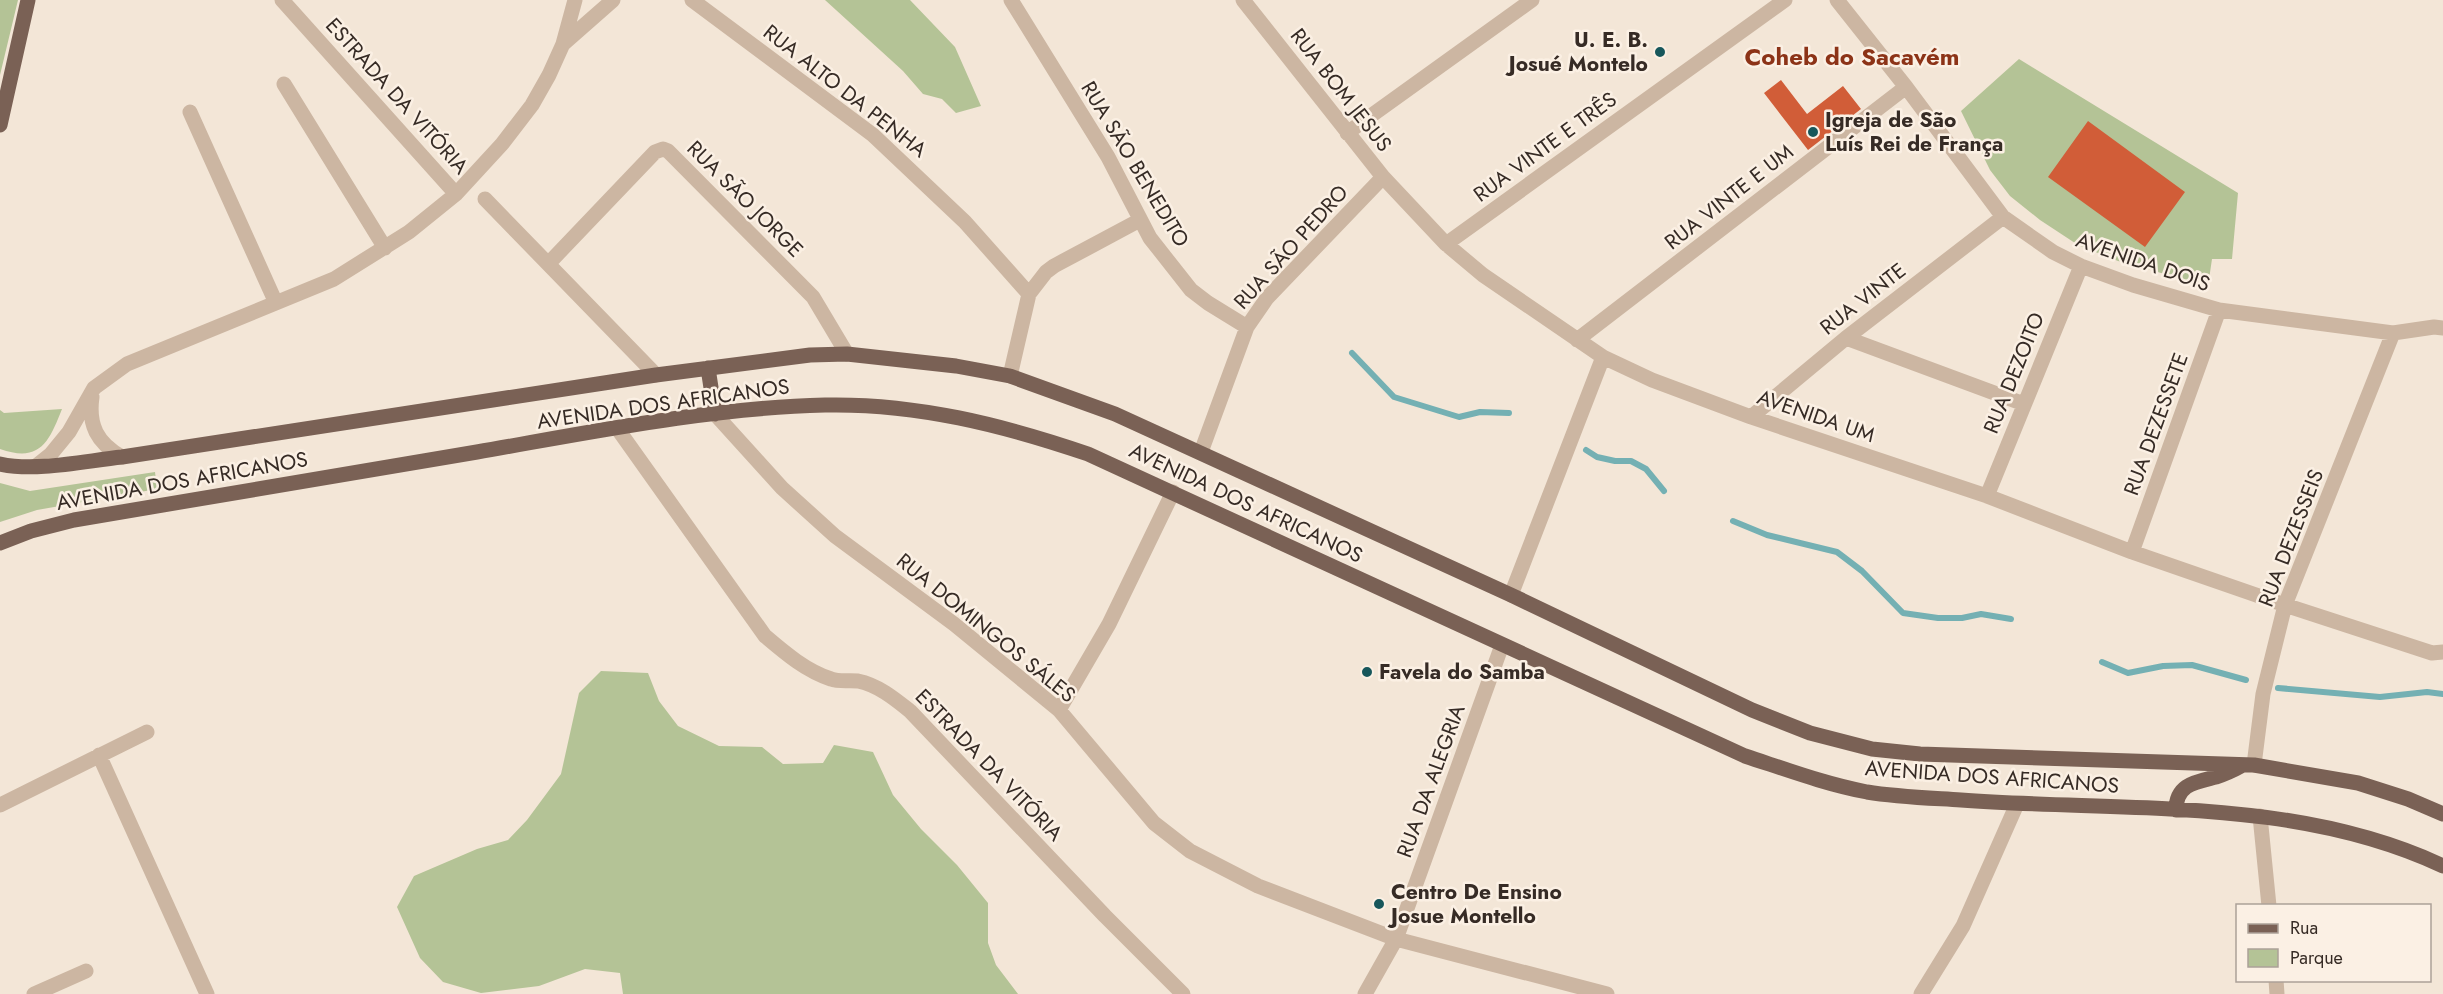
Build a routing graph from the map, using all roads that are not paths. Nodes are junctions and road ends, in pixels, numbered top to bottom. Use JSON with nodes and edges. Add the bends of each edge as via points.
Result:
{"nodes":[{"id":1,"x":28,"y":0,"type":"edge"},
{"id":2,"x":282,"y":0,"type":"edge"},
{"id":3,"x":575,"y":0,"type":"edge"},
{"id":4,"x":613,"y":0,"type":"edge"},
{"id":5,"x":692,"y":0,"type":"edge"},
{"id":6,"x":1011,"y":0,"type":"edge"},
{"id":7,"x":1244,"y":0,"type":"edge"},
{"id":8,"x":1532,"y":0,"type":"edge"},
{"id":9,"x":1785,"y":0,"type":"edge"},
{"id":10,"x":1837,"y":0,"type":"edge"},
{"id":11,"x":563,"y":44,"type":"junction"},
{"id":12,"x":284,"y":84,"type":"dead end"},
{"id":13,"x":1906,"y":87,"type":"junction"},
{"id":14,"x":190,"y":112,"type":"dead end"},
{"id":15,"x":0,"y":124,"type":"edge"},
{"id":16,"x":1347,"y":133,"type":"junction"},
{"id":17,"x":1383,"y":177,"type":"junction"},
{"id":18,"x":456,"y":194,"type":"junction"},
{"id":19,"x":485,"y":200,"type":"dead end"},
{"id":20,"x":2003,"y":217,"type":"junction"},
{"id":21,"x":1140,"y":220,"type":"junction"},
{"id":22,"x":1446,"y":244,"type":"junction"},
{"id":23,"x":386,"y":248,"type":"junction"},
{"id":24,"x":549,"y":263,"type":"junction"},
{"id":25,"x":2081,"y":266,"type":"junction"},
{"id":26,"x":1029,"y":294,"type":"junction"},
{"id":27,"x":276,"y":303,"type":"junction"},
{"id":28,"x":2219,"y":310,"type":"junction"},
{"id":29,"x":1247,"y":327,"type":"junction"},
{"id":30,"x":2443,"y":328,"type":"edge"},
{"id":31,"x":2393,"y":333,"type":"junction"},
{"id":32,"x":1846,"y":338,"type":"junction"},
{"id":33,"x":1577,"y":340,"type":"junction"},
{"id":34,"x":847,"y":354,"type":"junction"},
{"id":35,"x":1603,"y":357,"type":"junction"},
{"id":36,"x":708,"y":368,"type":"junction"},
{"id":37,"x":656,"y":375,"type":"junction"},
{"id":38,"x":1010,"y":376,"type":"junction"},
{"id":39,"x":94,"y":388,"type":"junction"},
{"id":40,"x":2024,"y":404,"type":"junction"},
{"id":41,"x":715,"y":414,"type":"junction"},
{"id":42,"x":1751,"y":417,"type":"junction"},
{"id":43,"x":617,"y":428,"type":"junction"},
{"id":44,"x":1201,"y":452,"type":"junction"},
{"id":45,"x":122,"y":457,"type":"junction"},
{"id":46,"x":0,"y":464,"type":"edge"},
{"id":47,"x":36,"y":466,"type":"junction"},
{"id":48,"x":1173,"y":492,"type":"junction"},
{"id":49,"x":1987,"y":496,"type":"junction"},
{"id":50,"x":0,"y":543,"type":"edge"},
{"id":51,"x":2132,"y":552,"type":"junction"},
{"id":52,"x":1511,"y":595,"type":"junction"},
{"id":53,"x":2285,"y":605,"type":"junction"},
{"id":54,"x":1502,"y":645,"type":"junction"},
{"id":55,"x":2443,"y":652,"type":"edge"},
{"id":56,"x":1059,"y":710,"type":"junction"},
{"id":57,"x":147,"y":732,"type":"dead end"},
{"id":58,"x":99,"y":755,"type":"junction"},
{"id":59,"x":2250,"y":764,"type":"junction"},
{"id":60,"x":2017,"y":804,"type":"junction"},
{"id":61,"x":0,"y":805,"type":"edge"},
{"id":62,"x":2176,"y":810,"type":"junction"},
{"id":63,"x":2443,"y":814,"type":"edge"},
{"id":64,"x":2260,"y":816,"type":"junction"},
{"id":65,"x":2443,"y":866,"type":"edge"},
{"id":66,"x":2269,"y":904,"type":"edge"},
{"id":67,"x":1396,"y":939,"type":"junction"},
{"id":68,"x":86,"y":971,"type":"dead end"},
{"id":69,"x":34,"y":994,"type":"edge"},
{"id":70,"x":207,"y":994,"type":"edge"},
{"id":71,"x":1183,"y":994,"type":"edge"},
{"id":72,"x":1365,"y":994,"type":"edge"},
{"id":73,"x":1607,"y":994,"type":"edge"},
{"id":74,"x":1921,"y":994,"type":"edge"}],
"edges":[{"from":1,"to":15,"type":"main road"},
{"from":2,"to":18,"type":"street","name":"ESTRADA DA VITÓRIA"},
{"from":3,"to":11,"type":"street"},
{"from":4,"to":11,"type":"street"},
{"from":5,"to":26,"type":"street","name":"RUA ALTO DA PENHA","via":[[880,141],[965,222]]},
{"from":6,"to":21,"type":"street","name":"RUA SÃO BENEDITO","via":[[1108,157]]},
{"from":7,"to":16,"type":"street","name":"RUA BOM JESUS"},
{"from":8,"to":16,"type":"street"},
{"from":9,"to":22,"type":"street","name":"RUA VINTE E TRÊS"},
{"from":10,"to":13,"type":"street","name":"AVENIDA DOIS"},
{"from":11,"to":18,"type":"street","via":[[532,105]]},
{"from":12,"to":23,"type":"street"},
{"from":13,"to":20,"type":"street","name":"AVENIDA DOIS"},
{"from":13,"to":33,"type":"street","name":"RUA VINTE E UM"},
{"from":14,"to":27,"type":"street"},
{"from":16,"to":17,"type":"street","name":"RUA BOM JESUS"},
{"from":17,"to":22,"type":"street","name":"AVENIDA UM"},
{"from":17,"to":29,"type":"street","name":"RUA SÃO PEDRO","via":[[1268,298]]},
{"from":18,"to":23,"type":"street"},
{"from":19,"to":24,"type":"street"},
{"from":20,"to":25,"type":"street","name":"AVENIDA DOIS","via":[[2026,235]]},
{"from":20,"to":32,"type":"street","name":"RUA VINTE"},
{"from":21,"to":26,"type":"street","via":[[1054,266]]},
{"from":21,"to":29,"type":"street","name":"RUA SÃO BENEDITO","via":[[1191,290]]},
{"from":22,"to":33,"type":"street","name":"AVENIDA UM","via":[[1483,275]]},
{"from":23,"to":27,"type":"street","via":[[334,279]]},
{"from":24,"to":34,"type":"street","name":"RUA SÃO JORGE","via":[[655,152],[663,149],[813,297]]},
{"from":24,"to":37,"type":"street"},
{"from":25,"to":28,"type":"street","name":"AVENIDA DOIS","via":[[2165,296]]},
{"from":25,"to":40,"type":"street","name":"RUA DEZOITO"},
{"from":26,"to":38,"type":"street"},
{"from":27,"to":39,"type":"street","via":[[127,364]]},
{"from":28,"to":31,"type":"street","name":"AVENIDA DOIS"},
{"from":28,"to":51,"type":"street","name":"RUA DEZESSETE"},
{"from":29,"to":44,"type":"street","name":"RUA SÃO PEDRO"},
{"from":30,"to":31,"type":"street","name":"AVENIDA DOIS"},
{"from":31,"to":53,"type":"street","name":"RUA DEZESSEIS"},
{"from":32,"to":40,"type":"street"},
{"from":32,"to":42,"type":"street","name":"RUA VINTE"},
{"from":33,"to":35,"type":"street","name":"AVENIDA UM"},
{"from":34,"to":36,"type":"main road","name":"AVENIDA DOS AFRICANOS"},
{"from":34,"to":38,"type":"main road","name":"AVENIDA DOS AFRICANOS"},
{"from":35,"to":42,"type":"street","name":"AVENIDA UM"},
{"from":35,"to":52,"type":"street"},
{"from":36,"to":37,"type":"main road","name":"AVENIDA DOS AFRICANOS"},
{"from":36,"to":41,"type":"main road"},
{"from":37,"to":45,"type":"main road","name":"AVENIDA DOS AFRICANOS"},
{"from":38,"to":44,"type":"main road","name":"AVENIDA DOS AFRICANOS","via":[[1115,414]]},
{"from":39,"to":45,"type":"street","via":[[92,427],[106,446]]},
{"from":39,"to":47,"type":"street","via":[[69,432]]},
{"from":40,"to":49,"type":"street","name":"RUA DEZOITO"},
{"from":41,"to":43,"type":"main road","name":"AVENIDA DOS AFRICANOS"},
{"from":41,"to":48,"type":"main road","name":"AVENIDA DOS AFRICANOS","via":[[826,405],[948,415],[997,425],[1088,454]]},
{"from":41,"to":56,"type":"street","name":"RUA DOMINGOS SÁLES","via":[[782,488],[835,536],[954,624]]},
{"from":42,"to":49,"type":"street","name":"AVENIDA UM"},
{"from":43,"to":50,"type":"main road","name":"AVENIDA DOS AFRICANOS","via":[[74,520]]},
{"from":43,"to":71,"type":"street","name":"ESTRADA DA VITÓRIA","via":[[765,636],[809,669],[832,680],[860,681],[887,693],[910,711]]},
{"from":44,"to":52,"type":"main road","name":"AVENIDA DOS AFRICANOS"},
{"from":45,"to":47,"type":"main road","name":"AVENIDA DOS AFRICANOS"},
{"from":46,"to":47,"type":"main road","name":"AVENIDA DOS AFRICANOS"},
{"from":48,"to":54,"type":"main road","name":"AVENIDA DOS AFRICANOS"},
{"from":48,"to":56,"type":"street","via":[[1109,624]]},
{"from":49,"to":51,"type":"street","name":"AVENIDA UM"},
{"from":51,"to":53,"type":"street","name":"AVENIDA UM"},
{"from":52,"to":59,"type":"main road","name":"AVENIDA DOS AFRICANOS","via":[[1752,710],[1810,733],[1872,749],[1920,754]]},
{"from":53,"to":55,"type":"street","name":"AVENIDA UM","via":[[2432,653]]},
{"from":53,"to":59,"type":"street","name":"RUA DEZESSEIS"},
{"from":54,"to":60,"type":"main road","name":"AVENIDA DOS AFRICANOS","via":[[1745,756],[1814,779],[1868,792]]},
{"from":54,"to":67,"type":"street","name":"RUA DA ALEGRIA"},
{"from":56,"to":67,"type":"street","name":"RUA DOMINGOS SÁLES","via":[[1154,824],[1190,851],[1258,886]]},
{"from":57,"to":58,"type":"street"},
{"from":58,"to":61,"type":"street"},
{"from":58,"to":70,"type":"street"},
{"from":59,"to":62,"type":"main road","via":[[2190,783],[2180,794]]},
{"from":59,"to":63,"type":"main road","name":"AVENIDA DOS AFRICANOS","via":[[2358,783]]},
{"from":60,"to":62,"type":"main road","name":"AVENIDA DOS AFRICANOS"},
{"from":60,"to":74,"type":"street","via":[[1963,926]]},
{"from":62,"to":64,"type":"main road","name":"AVENIDA DOS AFRICANOS"},
{"from":64,"to":65,"type":"main road","name":"AVENIDA DOS AFRICANOS","via":[[2336,830],[2390,845]]},
{"from":64,"to":66,"type":"street"},
{"from":67,"to":72,"type":"street","name":"RUA DA ALEGRIA"},
{"from":67,"to":73,"type":"street","name":"RUA DOMINGOS SÁLES"},
{"from":68,"to":69,"type":"street"}]}
